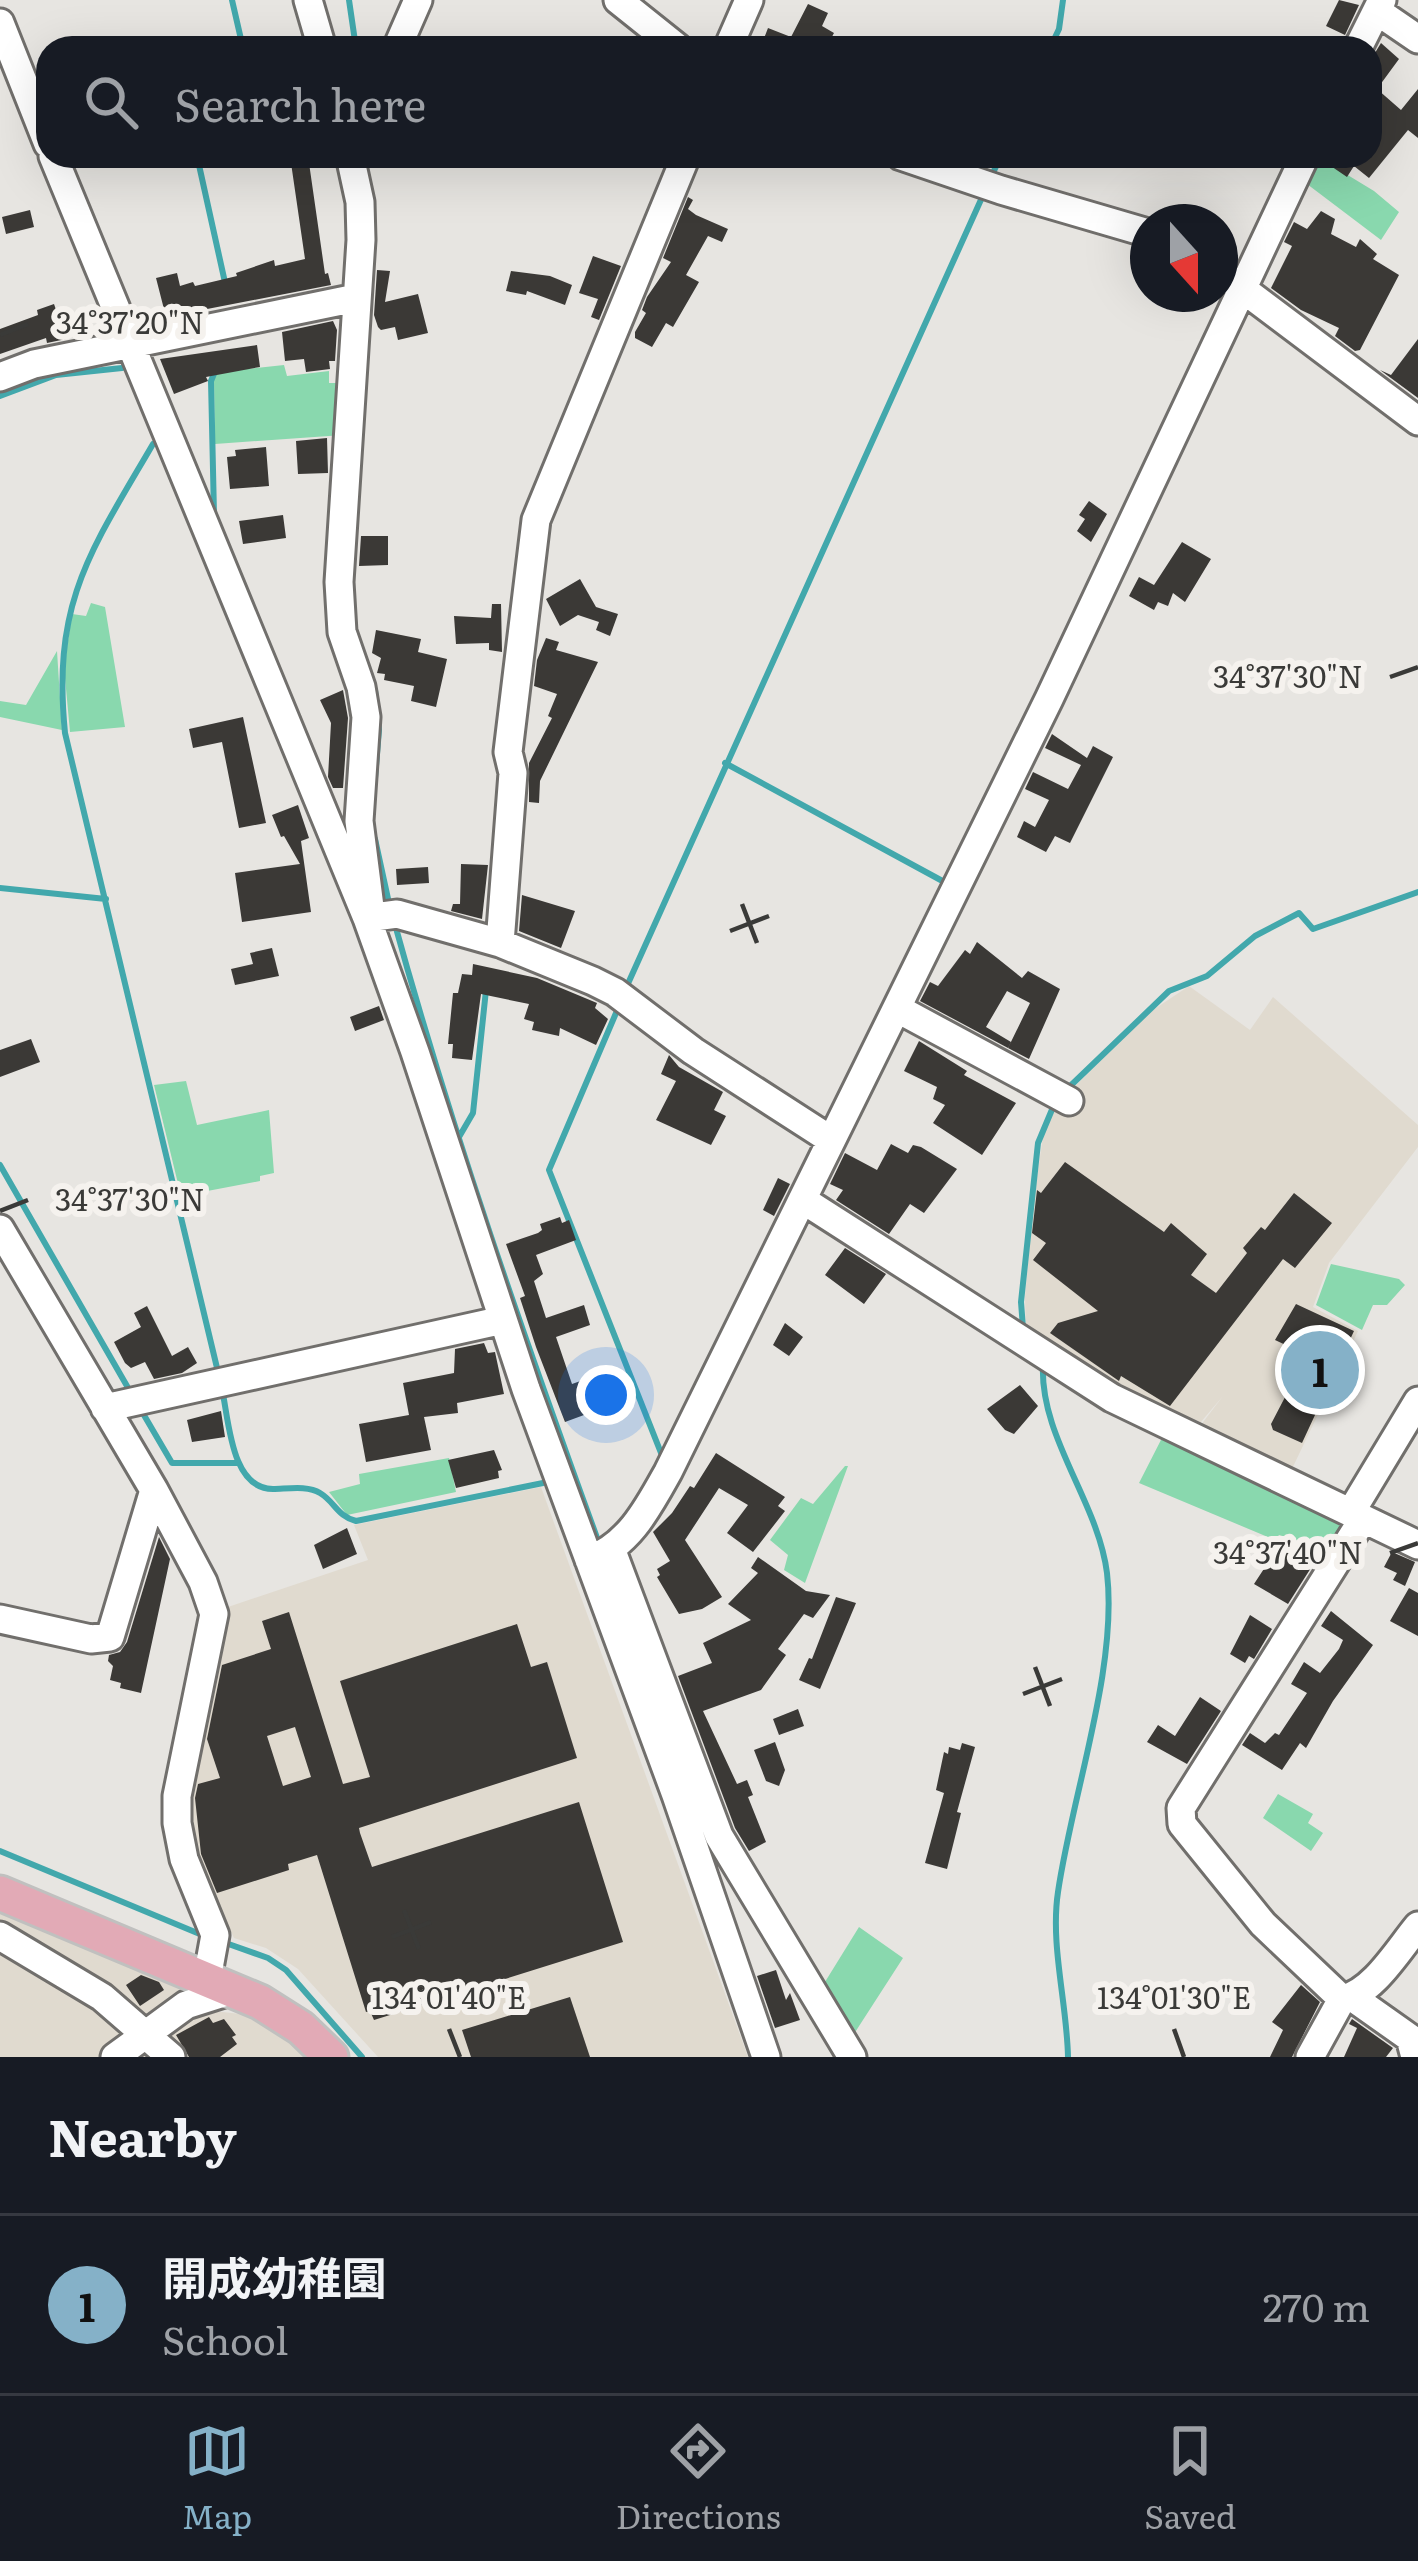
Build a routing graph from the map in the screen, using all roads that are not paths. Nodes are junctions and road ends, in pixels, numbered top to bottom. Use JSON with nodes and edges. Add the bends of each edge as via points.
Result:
{"nodes":[{"id":1,"x":308,"y":0,"type":"edge"},
{"id":2,"x":418,"y":0,"type":"edge"},
{"id":3,"x":618,"y":0,"type":"edge"},
{"id":4,"x":749,"y":0,"type":"edge"},
{"id":5,"x":1381,"y":10,"type":"edge"},
{"id":6,"x":0,"y":23,"type":"edge"},
{"id":7,"x":318,"y":36,"type":"edge"},
{"id":8,"x":403,"y":36,"type":"edge"},
{"id":9,"x":664,"y":36,"type":"edge"},
{"id":10,"x":733,"y":36,"type":"edge"},
{"id":11,"x":1365,"y":36,"type":"edge"},
{"id":12,"x":1418,"y":39,"type":"edge"},
{"id":13,"x":36,"y":114,"type":"edge"},
{"id":14,"x":58,"y":168,"type":"edge"},
{"id":15,"x":353,"y":168,"type":"edge"},
{"id":16,"x":681,"y":168,"type":"edge"},
{"id":17,"x":936,"y":168,"type":"edge"},
{"id":18,"x":1298,"y":168,"type":"edge"},
{"id":19,"x":1130,"y":227,"type":"edge"},
{"id":20,"x":1238,"y":266,"type":"edge"},
{"id":21,"x":1238,"y":283,"type":"edge"},
{"id":22,"x":356,"y":298,"type":"junction"},
{"id":23,"x":1216,"y":312,"type":"edge"},
{"id":24,"x":129,"y":346,"type":"junction"},
{"id":25,"x":0,"y":377,"type":"edge"},
{"id":26,"x":1418,"y":421,"type":"edge"},
{"id":27,"x":383,"y":915,"type":"junction"},
{"id":28,"x":500,"y":944,"type":"junction"},
{"id":29,"x":903,"y":1012,"type":"junction"},
{"id":30,"x":1063,"y":1098,"type":"dead end"},
{"id":31,"x":831,"y":1140,"type":"junction"},
{"id":32,"x":809,"y":1203,"type":"junction"},
{"id":33,"x":0,"y":1229,"type":"edge"},
{"id":34,"x":503,"y":1320,"type":"junction"},
{"id":35,"x":1418,"y":1401,"type":"edge"},
{"id":36,"x":110,"y":1406,"type":"junction"},
{"id":37,"x":154,"y":1490,"type":"junction"},
{"id":38,"x":1357,"y":1516,"type":"junction"},
{"id":39,"x":1418,"y":1545,"type":"edge"},
{"id":40,"x":606,"y":1557,"type":"junction"},
{"id":41,"x":0,"y":1619,"type":"edge"},
{"id":42,"x":0,"y":1894,"type":"edge"},
{"id":43,"x":1418,"y":1926,"type":"edge"},
{"id":44,"x":0,"y":1936,"type":"edge"},
{"id":45,"x":220,"y":1984,"type":"junction"},
{"id":46,"x":1347,"y":1998,"type":"junction"},
{"id":47,"x":145,"y":2034,"type":"junction"},
{"id":48,"x":115,"y":2057,"type":"edge"},
{"id":49,"x":171,"y":2057,"type":"edge"},
{"id":50,"x":331,"y":2057,"type":"edge"},
{"id":51,"x":766,"y":2057,"type":"edge"},
{"id":52,"x":852,"y":2057,"type":"edge"},
{"id":53,"x":1310,"y":2057,"type":"edge"},
{"id":54,"x":1415,"y":2057,"type":"edge"}],
"edges":[{"from":1,"to":7,"type":"street"},
{"from":2,"to":8,"type":"street"},
{"from":3,"to":9,"type":"street"},
{"from":4,"to":10,"type":"street"},
{"from":5,"to":11,"type":"street"},
{"from":5,"to":12,"type":"street"},
{"from":6,"to":13,"type":"street"},
{"from":14,"to":24,"type":"street"},
{"from":15,"to":22,"type":"street","via":[[360,202]]},
{"from":16,"to":28,"type":"street","via":[[536,520]]},
{"from":17,"to":19,"type":"street"},
{"from":18,"to":20,"type":"street"},
{"from":21,"to":26,"type":"street"},
{"from":22,"to":24,"type":"street"},
{"from":22,"to":27,"type":"street","via":[[339,582],[342,632],[364,703],[359,821],[372,899]]},
{"from":23,"to":29,"type":"street"},
{"from":24,"to":25,"type":"street"},
{"from":24,"to":27,"type":"street"},
{"from":27,"to":28,"type":"street"},
{"from":27,"to":34,"type":"street"},
{"from":28,"to":31,"type":"street","via":[[615,992]]},
{"from":29,"to":30,"type":"street"},
{"from":29,"to":31,"type":"street"},
{"from":31,"to":32,"type":"street"},
{"from":32,"to":38,"type":"street","via":[[1112,1397]]},
{"from":32,"to":40,"type":"street","via":[[668,1472]]},
{"from":33,"to":36,"type":"street"},
{"from":34,"to":36,"type":"street"},
{"from":34,"to":40,"type":"street"},
{"from":35,"to":38,"type":"street"},
{"from":36,"to":37,"type":"street"},
{"from":37,"to":41,"type":"street","via":[[110,1637]]},
{"from":37,"to":45,"type":"street","via":[[214,1614],[177,1823],[215,1940]]},
{"from":38,"to":39,"type":"street"},
{"from":38,"to":46,"type":"street","via":[[1180,1816],[1263,1924]]},
{"from":40,"to":51,"type":"street"},
{"from":40,"to":52,"type":"street","via":[[719,1836]]},
{"from":42,"to":45,"type":"main road"},
{"from":43,"to":46,"type":"street"},
{"from":44,"to":47,"type":"street","via":[[102,1997]]},
{"from":45,"to":47,"type":"street"},
{"from":45,"to":50,"type":"main road","via":[[280,2013]]},
{"from":46,"to":53,"type":"street"},
{"from":46,"to":54,"type":"street","via":[[1410,2038]]},
{"from":47,"to":48,"type":"street"},
{"from":47,"to":49,"type":"street"}]}
